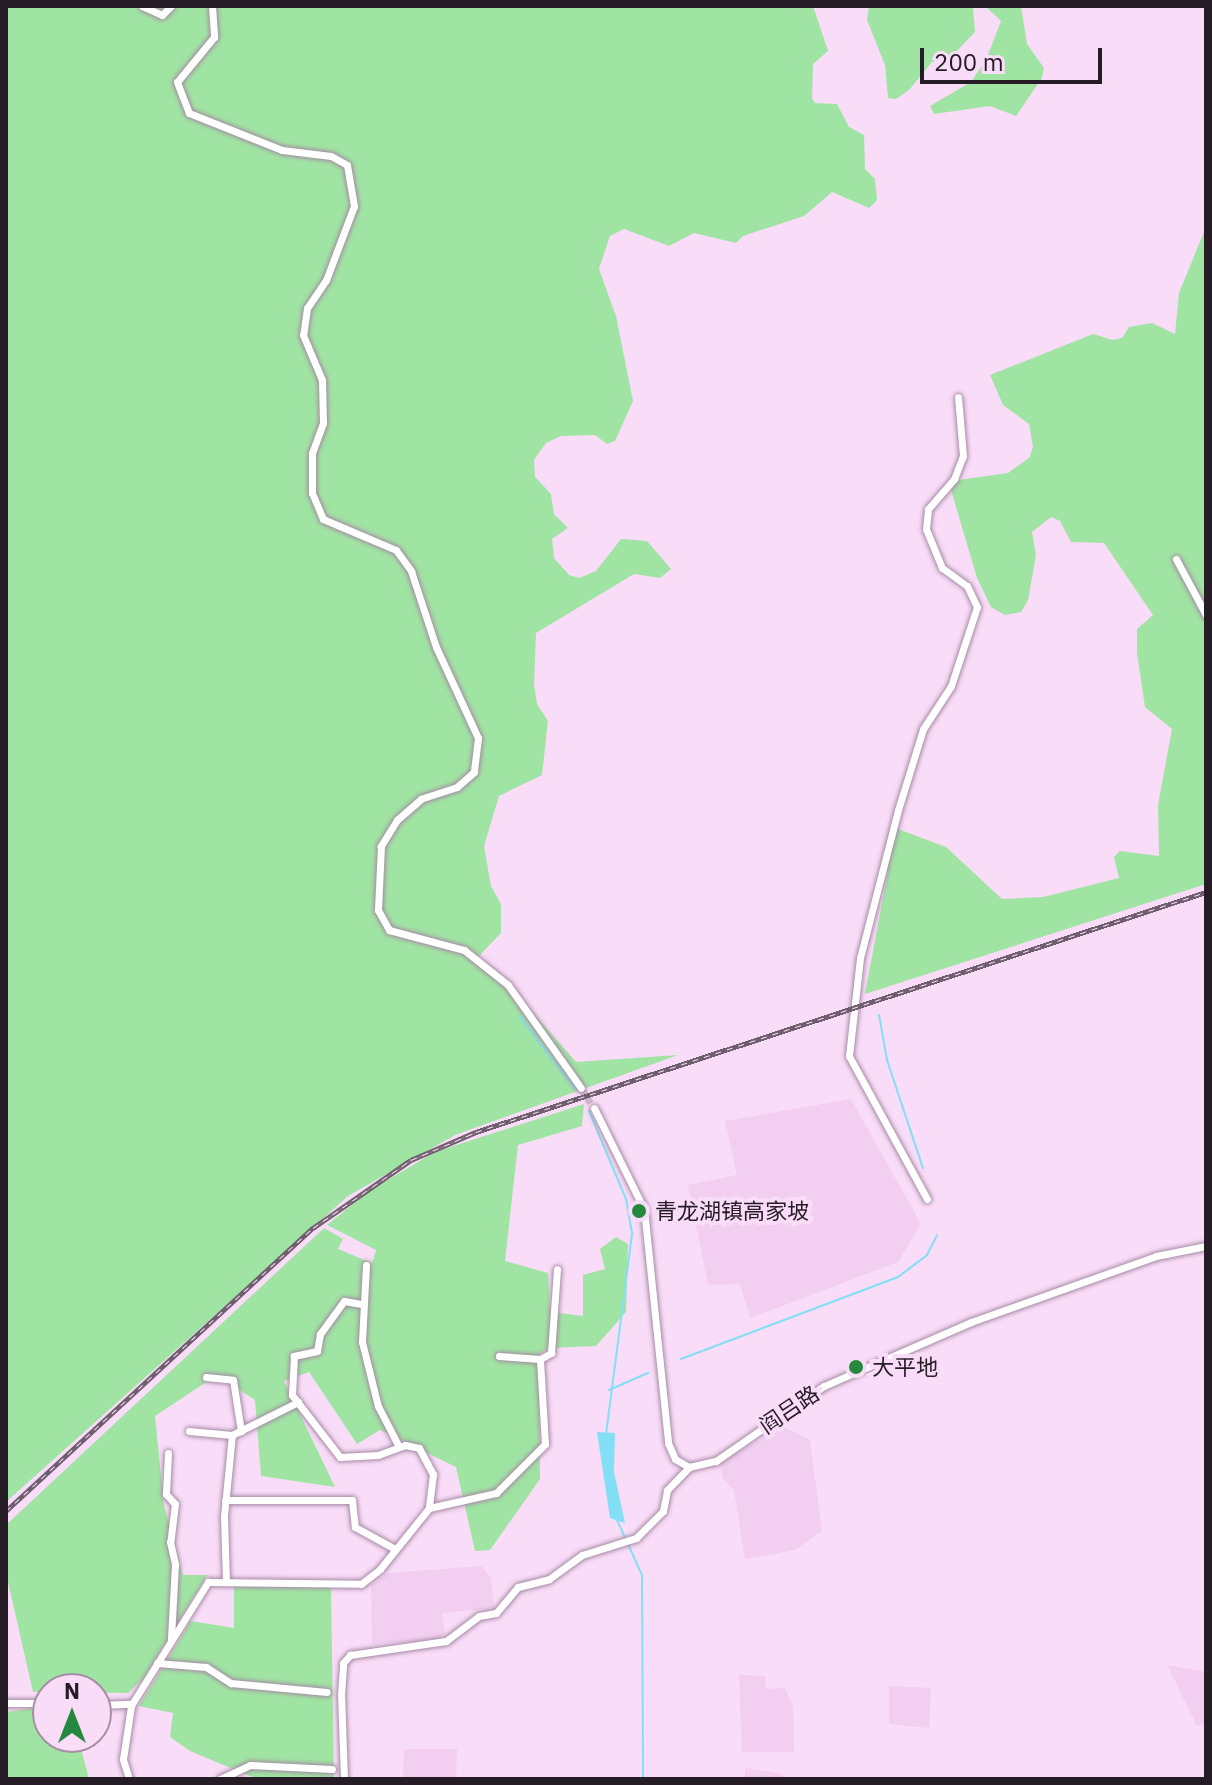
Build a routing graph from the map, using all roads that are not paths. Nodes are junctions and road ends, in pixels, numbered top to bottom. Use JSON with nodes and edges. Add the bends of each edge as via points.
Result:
{"nodes":[{"id":1,"x":142,"y":6,"type":"edge"},
{"id":2,"x":171,"y":6,"type":"edge"},
{"id":3,"x":212,"y":6,"type":"edge"},
{"id":4,"x":958,"y":397,"type":"dead end"},
{"id":5,"x":1176,"y":559,"type":"dead end"},
{"id":6,"x":1206,"y":615,"type":"edge"},
{"id":7,"x":581,"y":1088,"type":"tunnel mouth"},
{"id":8,"x":594,"y":1108,"type":"tunnel mouth"},
{"id":9,"x":927,"y":1199,"type":"dead end"},
{"id":10,"x":1206,"y":1246,"type":"edge"},
{"id":11,"x":366,"y":1265,"type":"dead end"},
{"id":12,"x":557,"y":1269,"type":"dead end"},
{"id":13,"x":361,"y":1304,"type":"junction"},
{"id":14,"x":499,"y":1356,"type":"dead end"},
{"id":15,"x":540,"y":1359,"type":"junction"},
{"id":16,"x":206,"y":1377,"type":"dead end"},
{"id":17,"x":298,"y":1402,"type":"junction"},
{"id":18,"x":189,"y":1431,"type":"dead end"},
{"id":19,"x":241,"y":1431,"type":"junction"},
{"id":20,"x":232,"y":1435,"type":"junction"},
{"id":21,"x":399,"y":1447,"type":"junction"},
{"id":22,"x":168,"y":1453,"type":"dead end"},
{"id":23,"x":689,"y":1467,"type":"junction"},
{"id":24,"x":225,"y":1500,"type":"junction"},
{"id":25,"x":429,"y":1508,"type":"junction"},
{"id":26,"x":395,"y":1549,"type":"junction"},
{"id":27,"x":226,"y":1582,"type":"junction"},
{"id":28,"x":170,"y":1641,"type":"junction"},
{"id":29,"x":157,"y":1663,"type":"junction"},
{"id":30,"x":327,"y":1692,"type":"dead end"},
{"id":31,"x":6,"y":1703,"type":"edge"},
{"id":32,"x":32,"y":1703,"type":"edge"},
{"id":33,"x":112,"y":1705,"type":"edge"},
{"id":34,"x":131,"y":1706,"type":"junction"},
{"id":35,"x":332,"y":1769,"type":"dead end"},
{"id":36,"x":129,"y":1779,"type":"edge"},
{"id":37,"x":220,"y":1779,"type":"edge"},
{"id":38,"x":344,"y":1779,"type":"edge"}],
"edges":[{"from":1,"to":2,"type":"street","via":[[162,15]]},
{"from":3,"to":7,"type":"street","via":[[214,37],[177,82],[189,113],[282,150],[331,156],[347,165],[354,206],[326,280],[307,308],[303,335],[322,380],[323,423],[312,453],[312,493],[323,519],[396,550],[411,571],[436,647],[478,738],[474,772],[457,787],[421,799],[397,820],[381,846],[378,910],[389,930],[464,950],[508,985]]},
{"from":4,"to":9,"type":"street","via":[[955,412],[963,456],[954,479],[928,509],[926,529],[942,568],[967,586],[977,607],[951,686],[923,729],[898,810],[860,958],[849,1056]]},
{"from":5,"to":6,"type":"street"},
{"from":8,"to":23,"type":"street","via":[[644,1209],[668,1443],[675,1459]]},
{"from":10,"to":23,"type":"street","name":"阎吕路","via":[[1111,1271],[971,1322],[824,1386],[716,1461]]},
{"from":11,"to":13,"type":"street"},
{"from":12,"to":15,"type":"street","via":[[551,1353]]},
{"from":13,"to":17,"type":"street","via":[[344,1301],[320,1334],[317,1351],[294,1356],[292,1395]]},
{"from":13,"to":21,"type":"street","via":[[362,1342],[378,1406]]},
{"from":14,"to":15,"type":"street"},
{"from":15,"to":25,"type":"street","via":[[545,1444],[496,1493]]},
{"from":16,"to":19,"type":"street","via":[[233,1380]]},
{"from":17,"to":19,"type":"street"},
{"from":17,"to":21,"type":"street","via":[[340,1457],[378,1455]]},
{"from":18,"to":20,"type":"street"},
{"from":19,"to":20,"type":"street"},
{"from":20,"to":24,"type":"street"},
{"from":21,"to":25,"type":"street","via":[[419,1448],[433,1474]]},
{"from":22,"to":28,"type":"street","via":[[166,1494],[175,1504]]},
{"from":23,"to":38,"type":"street","via":[[667,1490],[663,1511],[636,1538],[582,1555],[549,1579],[518,1587],[496,1613],[479,1616],[446,1641],[350,1655],[343,1663],[341,1695]]},
{"from":24,"to":26,"type":"street","via":[[352,1500],[355,1527]]},
{"from":24,"to":27,"type":"street"},
{"from":25,"to":26,"type":"street"},
{"from":26,"to":27,"type":"street","via":[[361,1584]]},
{"from":27,"to":28,"type":"street","via":[[208,1582]]},
{"from":28,"to":29,"type":"street"},
{"from":29,"to":30,"type":"street","via":[[206,1667],[231,1683]]},
{"from":29,"to":34,"type":"street"},
{"from":31,"to":32,"type":"street"},
{"from":33,"to":34,"type":"street"},
{"from":34,"to":36,"type":"street","via":[[123,1759]]},
{"from":35,"to":37,"type":"street","via":[[250,1765]]}]}
